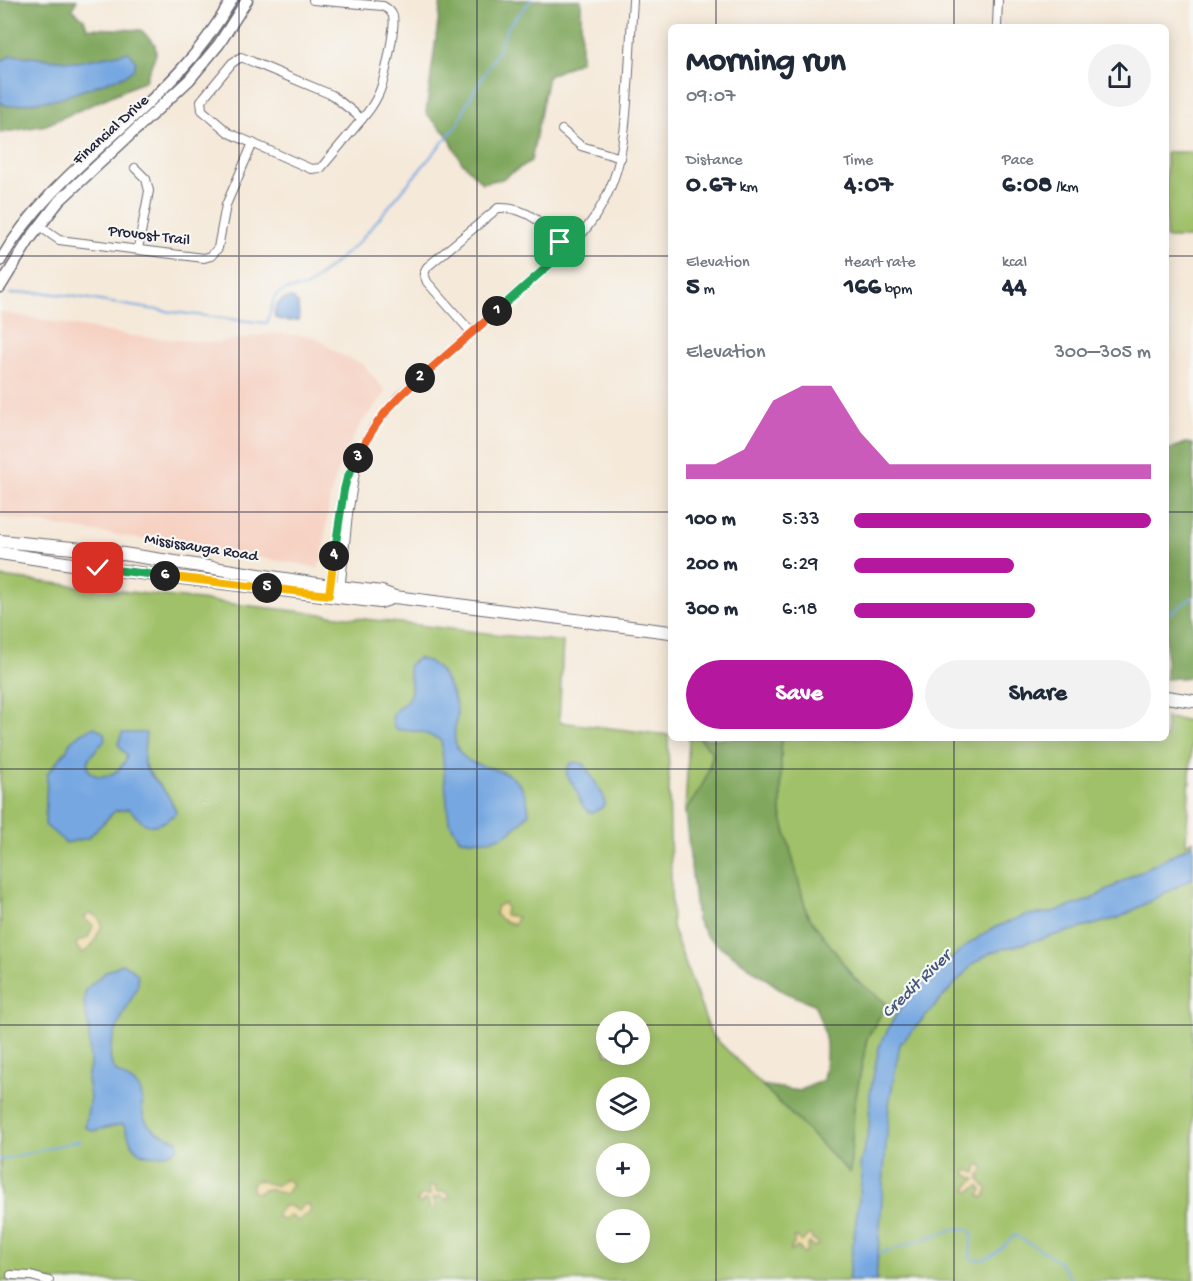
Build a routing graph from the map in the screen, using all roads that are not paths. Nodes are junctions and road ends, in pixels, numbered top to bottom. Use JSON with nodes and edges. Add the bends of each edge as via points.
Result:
{"nodes":[{"id":1,"x":232,"y":0,"type":"edge"},
{"id":2,"x":247,"y":0,"type":"edge"},
{"id":3,"x":313,"y":0,"type":"edge"},
{"id":4,"x":633,"y":0,"type":"edge"},
{"id":5,"x":998,"y":0,"type":"edge"},
{"id":6,"x":997,"y":24,"type":"edge"},
{"id":7,"x":362,"y":119,"type":"junction"},
{"id":8,"x":562,"y":129,"type":"dead end"},
{"id":9,"x":253,"y":143,"type":"junction"},
{"id":10,"x":621,"y":158,"type":"junction"},
{"id":11,"x":135,"y":168,"type":"dead end"},
{"id":12,"x":39,"y":226,"type":"junction"},
{"id":13,"x":138,"y":249,"type":"junction"},
{"id":14,"x":566,"y":250,"type":"junction"},
{"id":15,"x":0,"y":261,"type":"edge"},
{"id":16,"x":0,"y":287,"type":"edge"},
{"id":17,"x":472,"y":333,"type":"junction"},
{"id":18,"x":0,"y":541,"type":"edge"},
{"id":19,"x":0,"y":553,"type":"edge"},
{"id":20,"x":335,"y":591,"type":"junction"},
{"id":21,"x":668,"y":632,"type":"edge"},
{"id":22,"x":1169,"y":697,"type":"edge"},
{"id":23,"x":1193,"y":701,"type":"edge"},
{"id":24,"x":11,"y":1275,"type":"dead end"},
{"id":25,"x":49,"y":1281,"type":"edge"}],
"edges":[{"from":1,"to":15,"type":"street","name":"Financial Drive","via":[[214,30],[180,71],[61,182],[29,218]]},
{"from":2,"to":12,"type":"street","name":"Financial Drive","via":[[219,44],[189,80],[75,185]]},
{"from":3,"to":7,"type":"street","via":[[383,6],[393,16],[382,85]]},
{"from":4,"to":10,"type":"street"},
{"from":5,"to":6,"type":"street"},
{"from":7,"to":9,"type":"street","via":[[316,170]]},
{"from":7,"to":9,"type":"street","via":[[332,94],[241,57],[204,97],[201,106],[224,130]]},
{"from":8,"to":10,"type":"street","via":[[580,146]]},
{"from":9,"to":13,"type":"street","name":"Provost Trail","via":[[226,205],[216,253],[204,258]]},
{"from":10,"to":14,"type":"street","via":[[601,207]]},
{"from":11,"to":13,"type":"street","via":[[147,179],[149,191]]},
{"from":12,"to":13,"type":"street","name":"Provost Trail","via":[[59,240]]},
{"from":12,"to":16,"type":"street","name":"Financial Drive"},
{"from":14,"to":17,"type":"street"},
{"from":14,"to":17,"type":"street","via":[[530,215],[518,209],[498,208],[436,260],[425,271],[425,278]]},
{"from":17,"to":20,"type":"street","via":[[395,400],[373,428],[344,490]]},
{"from":18,"to":20,"type":"main road","name":"Mississauga Road","via":[[104,551]]},
{"from":19,"to":20,"type":"main road","name":"Mississauga Road","via":[[98,568]]},
{"from":20,"to":21,"type":"main road","name":"Mississauga Road","via":[[382,592],[395,597]]},
{"from":22,"to":23,"type":"main road"},
{"from":24,"to":25,"type":"street"}]}
